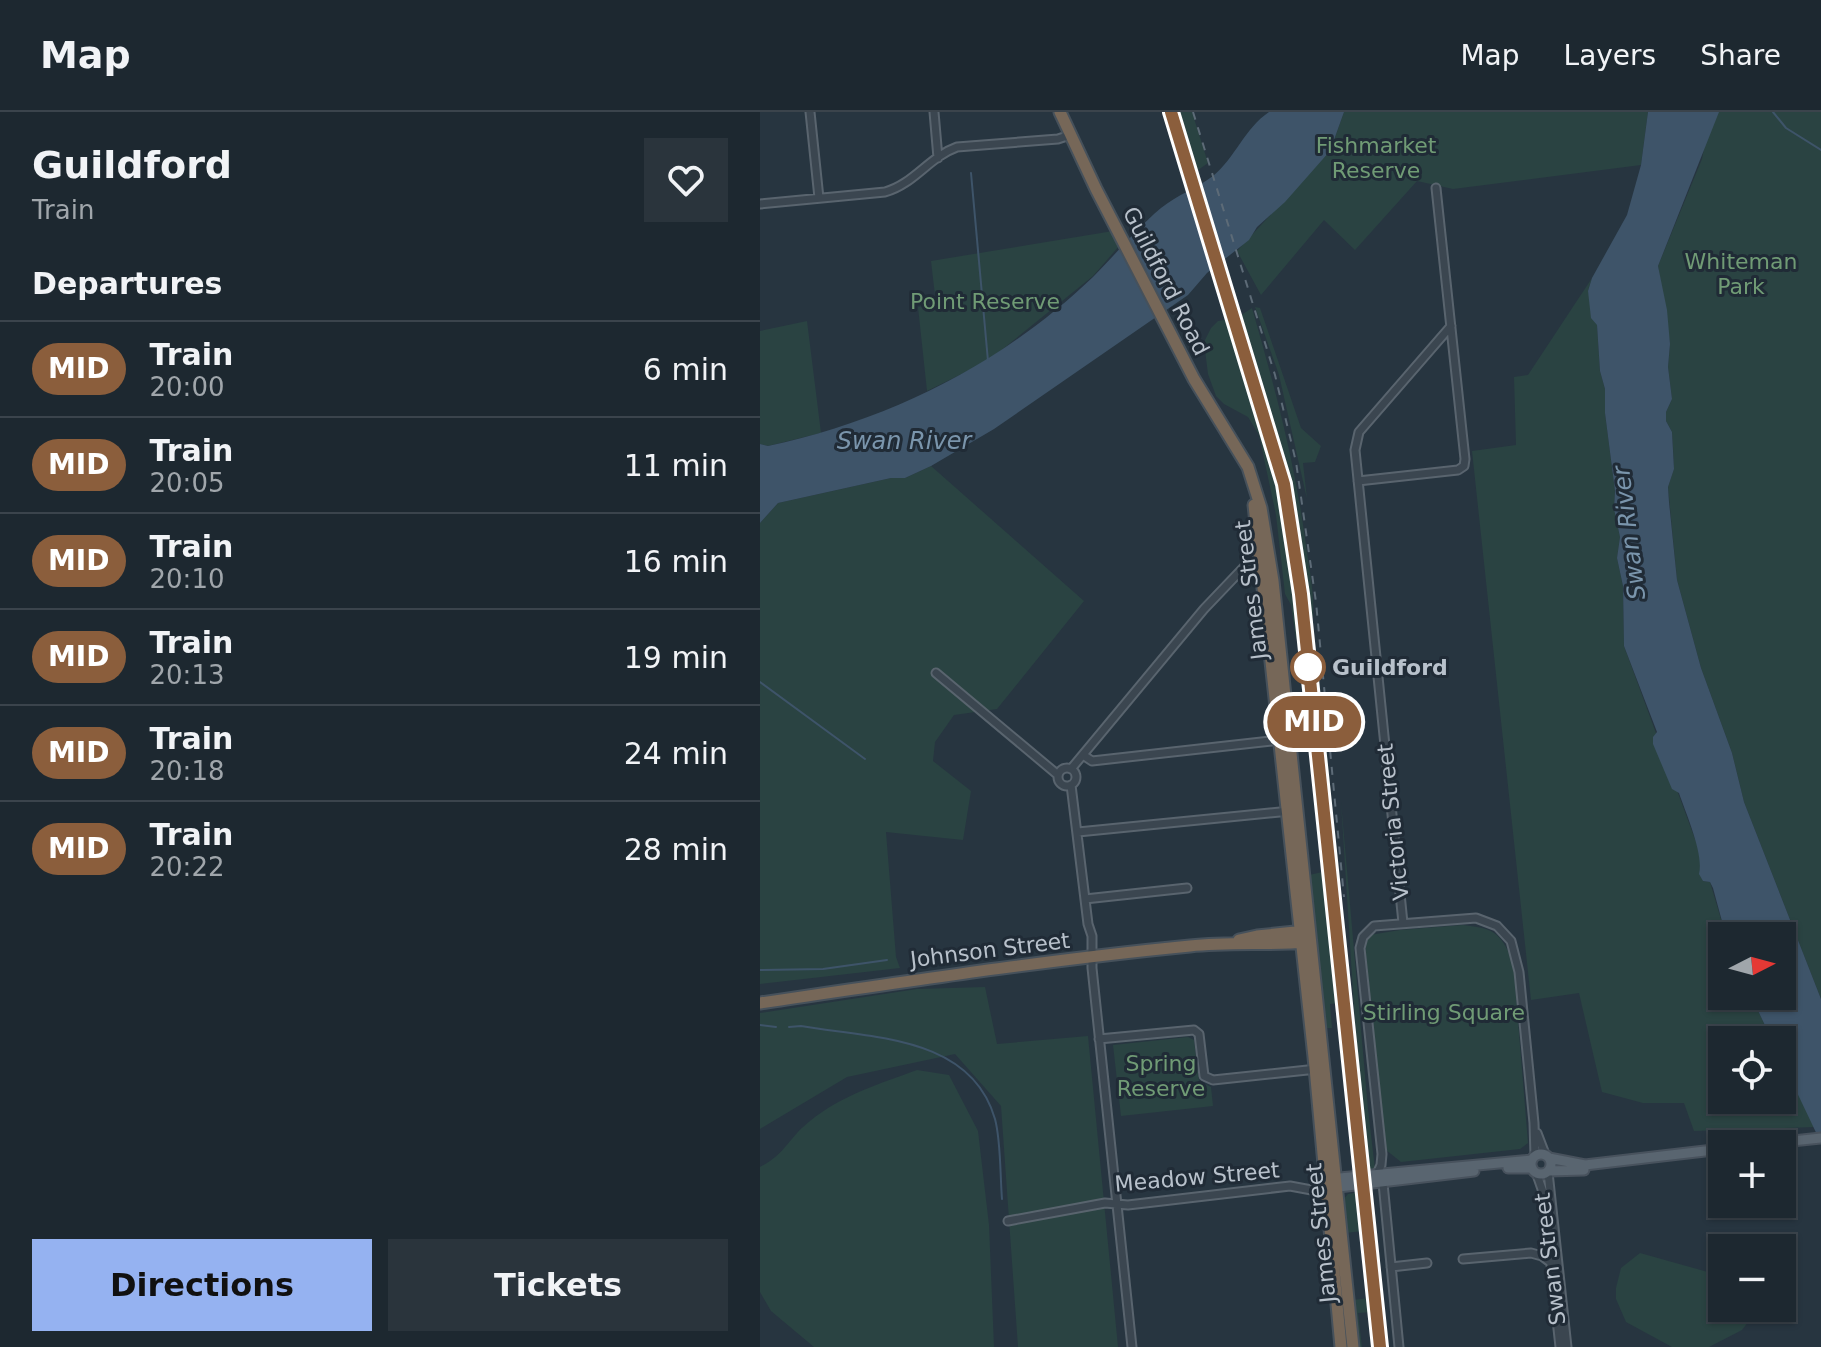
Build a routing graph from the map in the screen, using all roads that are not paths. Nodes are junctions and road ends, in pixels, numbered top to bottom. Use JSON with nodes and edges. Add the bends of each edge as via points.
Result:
{"nodes":[{"id":1,"x":810,"y":112,"type":"edge"},
{"id":2,"x":934,"y":112,"type":"edge"},
{"id":3,"x":1058,"y":112,"type":"edge"},
{"id":4,"x":1068,"y":131,"type":"junction"},
{"id":5,"x":938,"y":158,"type":"junction"},
{"id":6,"x":1436,"y":188,"type":"dead end"},
{"id":7,"x":819,"y":198,"type":"junction"},
{"id":8,"x":760,"y":204,"type":"edge"},
{"id":9,"x":1451,"y":326,"type":"junction"},
{"id":10,"x":1237,"y":447,"type":"joint"},
{"id":11,"x":1358,"y":481,"type":"junction"},
{"id":12,"x":1265,"y":559,"type":"junction"},
{"id":13,"x":1274,"y":594,"type":"junction"},
{"id":14,"x":1268,"y":635,"type":"junction"},
{"id":15,"x":936,"y":673,"type":"dead end"},
{"id":16,"x":1287,"y":728,"type":"junction"},
{"id":17,"x":1279,"y":740,"type":"junction"},
{"id":18,"x":1083,"y":755,"type":"junction"},
{"id":19,"x":1071,"y":769,"type":"junction"},
{"id":20,"x":1058,"y":775,"type":"junction"},
{"id":21,"x":1071,"y":785,"type":"junction"},
{"id":22,"x":1291,"y":811,"type":"junction"},
{"id":23,"x":1078,"y":832,"type":"junction"},
{"id":24,"x":1187,"y":888,"type":"dead end"},
{"id":25,"x":1085,"y":899,"type":"junction"},
{"id":26,"x":1403,"y":923,"type":"junction"},
{"id":27,"x":1306,"y":937,"type":"junction"},
{"id":28,"x":1091,"y":957,"type":"junction"},
{"id":29,"x":760,"y":1003,"type":"edge"},
{"id":30,"x":1099,"y":1039,"type":"junction"},
{"id":31,"x":1320,"y":1068,"type":"junction"},
{"id":32,"x":1821,"y":1138,"type":"edge"},
{"id":33,"x":1798,"y":1141,"type":"edge"},
{"id":34,"x":1708,"y":1153,"type":"edge"},
{"id":35,"x":1382,"y":1154,"type":"junction"},
{"id":36,"x":1708,"y":1154,"type":"edge"},
{"id":37,"x":1538,"y":1161,"type":"junction"},
{"id":38,"x":1548,"y":1171,"type":"junction"},
{"id":39,"x":1394,"y":1173,"type":"junction"},
{"id":40,"x":1380,"y":1178,"type":"junction"},
{"id":41,"x":1331,"y":1183,"type":"junction"},
{"id":42,"x":1116,"y":1204,"type":"junction"},
{"id":43,"x":1008,"y":1221,"type":"dead end"},
{"id":44,"x":1548,"y":1239,"type":"junction"},
{"id":45,"x":1524,"y":1253,"type":"junction"},
{"id":46,"x":1463,"y":1259,"type":"dead end"},
{"id":47,"x":1427,"y":1263,"type":"dead end"},
{"id":48,"x":1551,"y":1264,"type":"junction"},
{"id":49,"x":1391,"y":1267,"type":"junction"},
{"id":50,"x":1132,"y":1347,"type":"edge"},
{"id":51,"x":1341,"y":1347,"type":"edge"},
{"id":52,"x":1353,"y":1347,"type":"edge"},
{"id":53,"x":1399,"y":1347,"type":"edge"},
{"id":54,"x":1560,"y":1347,"type":"edge"},
{"id":55,"x":1567,"y":1347,"type":"edge"}],
"edges":[{"from":1,"to":7,"type":"street"},
{"from":2,"to":5,"type":"street"},
{"from":3,"to":4,"type":"highway","name":"Guildford Road"},
{"from":4,"to":5,"type":"street","via":[[1058,139],[957,147]]},
{"from":4,"to":10,"type":"highway","name":"Guildford Road","via":[[1194,379]]},
{"from":5,"to":7,"type":"street","via":[[892,190]]},
{"from":6,"to":9,"type":"street"},
{"from":7,"to":8,"type":"street"},
{"from":9,"to":11,"type":"street","name":"Victoria Street","via":[[1359,432]]},
{"from":9,"to":11,"type":"street","via":[[1464,466]]},
{"from":10,"to":12,"type":"highway","name":"James Street"},
{"from":11,"to":26,"type":"street","name":"Victoria Street"},
{"from":12,"to":13,"type":"highway","name":"James Street"},
{"from":12,"to":14,"type":"highway","name":"James Street"},
{"from":12,"to":18,"type":"street","via":[[1243,569],[1204,609]]},
{"from":13,"to":14,"type":"highway","via":[[1268,601]]},
{"from":13,"to":16,"type":"highway","name":"James Street"},
{"from":14,"to":17,"type":"highway","name":"James Street"},
{"from":15,"to":20,"type":"street"},
{"from":16,"to":17,"type":"street"},
{"from":16,"to":22,"type":"highway","name":"James Street"},
{"from":17,"to":18,"type":"street","via":[[1092,761]]},
{"from":17,"to":22,"type":"highway","name":"James Street"},
{"from":18,"to":19,"type":"street"},
{"from":19,"to":20,"type":"street"},
{"from":19,"to":21,"type":"street"},
{"from":20,"to":21,"type":"street","via":[[1061,784]]},
{"from":21,"to":23,"type":"street"},
{"from":22,"to":23,"type":"street"},
{"from":22,"to":27,"type":"highway","name":"James Street"},
{"from":23,"to":25,"type":"street"},
{"from":24,"to":25,"type":"street"},
{"from":25,"to":28,"type":"street"},
{"from":26,"to":35,"type":"street","via":[[1372,928],[1360,948]]},
{"from":26,"to":37,"type":"street","name":"Swan Street","via":[[1476,918],[1492,923],[1514,945]]},
{"from":27,"to":28,"type":"highway","name":"Johnson Street","via":[[1257,936]]},
{"from":27,"to":31,"type":"highway","name":"James Street"},
{"from":28,"to":29,"type":"highway","name":"Johnson Street"},
{"from":28,"to":30,"type":"street"},
{"from":30,"to":31,"type":"street","via":[[1194,1030],[1199,1034],[1204,1076],[1213,1080]]},
{"from":30,"to":42,"type":"street"},
{"from":31,"to":41,"type":"highway","name":"James Street"},
{"from":32,"to":33,"type":"main road"},
{"from":34,"to":37,"type":"main road","name":"Meadow Street","via":[[1585,1165]]},
{"from":35,"to":39,"type":"street"},
{"from":35,"to":40,"type":"street"},
{"from":36,"to":38,"type":"main road","name":"Meadow Street"},
{"from":37,"to":38,"type":"main road","via":[[1551,1165]]},
{"from":37,"to":39,"type":"main road","name":"Meadow Street"},
{"from":37,"to":40,"type":"main road","name":"Meadow Street"},
{"from":37,"to":44,"type":"street","name":"Swan Street"},
{"from":38,"to":55,"type":"street","name":"Swan Street"},
{"from":39,"to":40,"type":"main road","name":"Meadow Street"},
{"from":40,"to":41,"type":"main road","name":"Meadow Street"},
{"from":40,"to":49,"type":"street"},
{"from":41,"to":42,"type":"street","name":"Meadow Street","via":[[1317,1191],[1298,1186]]},
{"from":41,"to":51,"type":"highway","name":"James Street"},
{"from":41,"to":52,"type":"highway","name":"James Street"},
{"from":42,"to":43,"type":"street","name":"Meadow Street"},
{"from":42,"to":50,"type":"street"},
{"from":44,"to":45,"type":"street"},
{"from":44,"to":48,"type":"street","name":"Swan Street"},
{"from":45,"to":46,"type":"street"},
{"from":45,"to":48,"type":"street","via":[[1541,1255]]},
{"from":47,"to":49,"type":"street"},
{"from":48,"to":54,"type":"street","name":"Swan Street"},
{"from":49,"to":53,"type":"street"}]}
